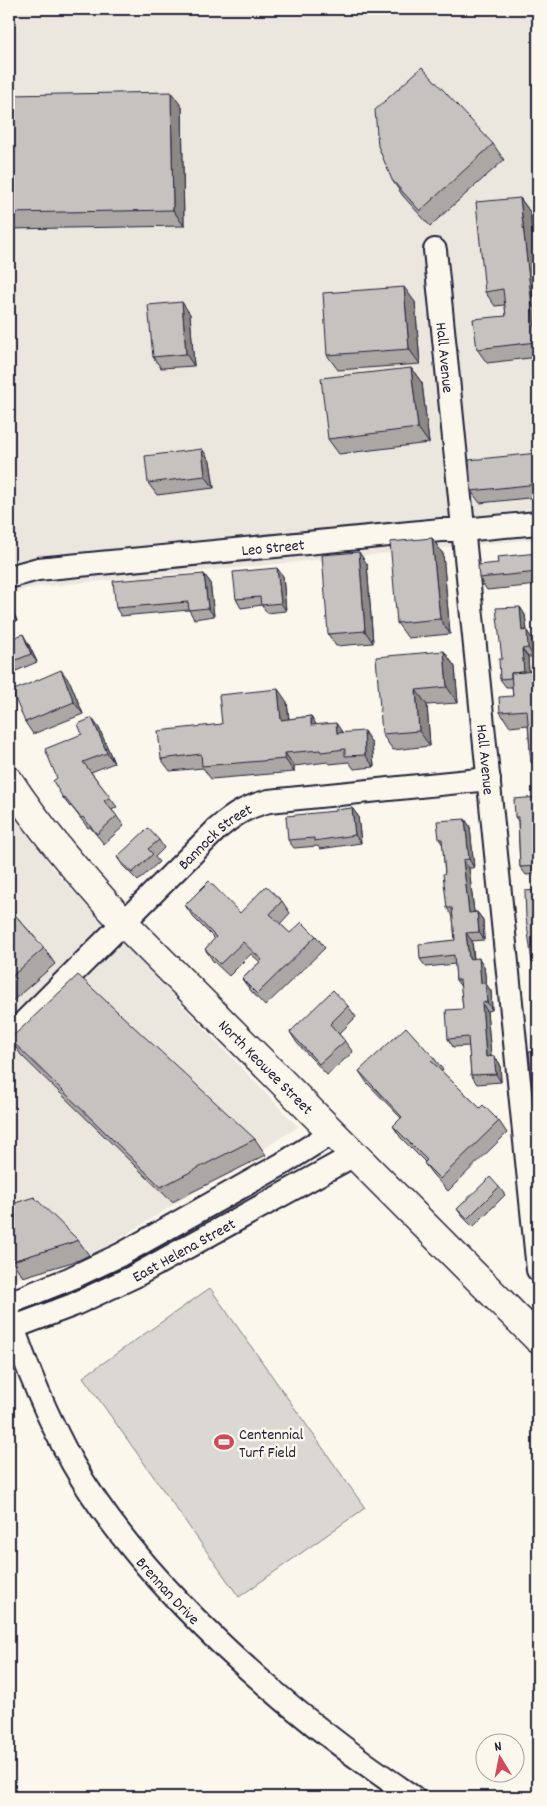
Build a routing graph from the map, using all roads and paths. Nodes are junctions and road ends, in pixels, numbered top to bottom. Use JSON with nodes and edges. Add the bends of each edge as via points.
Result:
{"nodes":[{"id":1,"x":435,"y":250,"type":"dead end"},
{"id":2,"x":538,"y":523,"type":"edge"},
{"id":3,"x":463,"y":530,"type":"junction"},
{"id":4,"x":9,"y":577,"type":"edge"},
{"id":5,"x":488,"y":780,"type":"junction"},
{"id":6,"x":9,"y":781,"type":"edge"},
{"id":7,"x":124,"y":923,"type":"junction"},
{"id":8,"x":9,"y":1037,"type":"edge"},
{"id":9,"x":530,"y":1111,"type":"edge"},
{"id":10,"x":333,"y":1132,"type":"junction"},
{"id":11,"x":354,"y":1155,"type":"junction"},
{"id":12,"x":538,"y":1270,"type":"edge"},
{"id":13,"x":9,"y":1302,"type":"edge"},
{"id":14,"x":10,"y":1324,"type":"edge"},
{"id":15,"x":538,"y":1339,"type":"edge"},
{"id":16,"x":412,"y":1797,"type":"edge"}],
"edges":[{"from":1,"to":3,"type":"street","name":"Hall Avenue"},
{"from":2,"to":3,"type":"street","name":"Leo Street"},
{"from":3,"to":4,"type":"street","name":"Leo Street","via":[[38,569]]},
{"from":3,"to":5,"type":"street","name":"Hall Avenue"},
{"from":5,"to":7,"type":"street","name":"Bannock Street","via":[[254,805],[235,814],[217,829]]},
{"from":5,"to":9,"type":"street","name":"Hall Avenue"},
{"from":6,"to":7,"type":"main road","name":"North Keowee Street","via":[[77,873]]},
{"from":7,"to":8,"type":"street","name":"Bannock Street"},
{"from":7,"to":10,"type":"main road","name":"North Keowee Street"},
{"from":9,"to":12,"type":"street","name":"Hall Avenue"},
{"from":10,"to":11,"type":"main road","name":"North Keowee Street"},
{"from":10,"to":13,"type":"street","name":"East Helena Street","via":[[120,1255]]},
{"from":11,"to":14,"type":"street","name":"East Helena Street","via":[[133,1278],[73,1306]]},
{"from":11,"to":15,"type":"main road","name":"North Keowee Street"},
{"from":14,"to":16,"type":"street","name":"Brennan Drive","via":[[49,1418],[74,1465],[100,1507],[136,1554],[201,1624],[274,1693],[330,1739]]}]}
